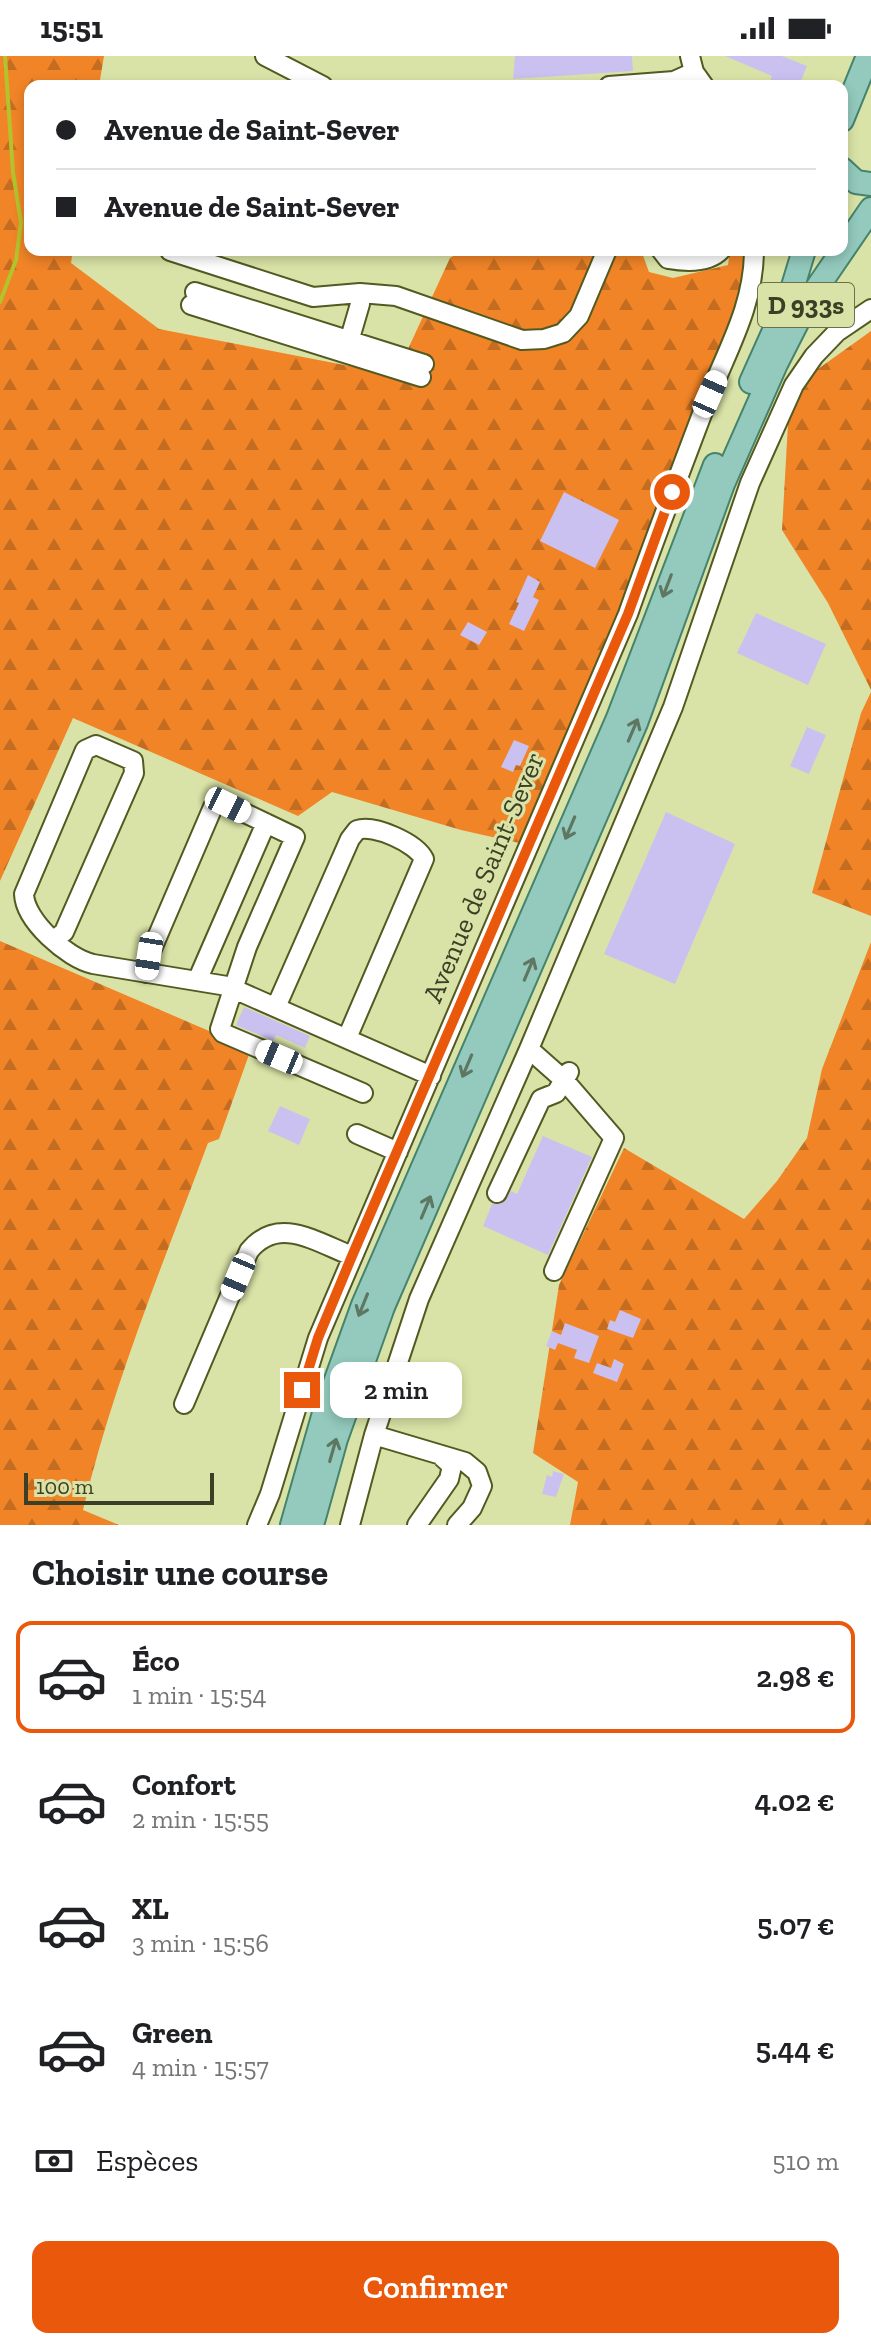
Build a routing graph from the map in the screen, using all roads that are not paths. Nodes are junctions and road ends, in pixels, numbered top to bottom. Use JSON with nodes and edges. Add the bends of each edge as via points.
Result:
{"nodes":[{"id":1,"x":265,"y":56,"type":"edge"},
{"id":2,"x":868,"y":56,"type":"edge"},
{"id":3,"x":696,"y":71,"type":"edge"},
{"id":4,"x":311,"y":80,"type":"edge"},
{"id":5,"x":676,"y":80,"type":"edge"},
{"id":6,"x":848,"y":97,"type":"edge"},
{"id":7,"x":848,"y":175,"type":"edge"},
{"id":8,"x":871,"y":184,"type":"edge"},
{"id":9,"x":871,"y":209,"type":"edge"},
{"id":10,"x":848,"y":243,"type":"edge"},
{"id":11,"x":186,"y":256,"type":"edge"},
{"id":12,"x":604,"y":256,"type":"edge"},
{"id":13,"x":666,"y":256,"type":"edge"},
{"id":14,"x":716,"y":256,"type":"edge"},
{"id":15,"x":754,"y":256,"type":"edge"},
{"id":16,"x":802,"y":256,"type":"edge"},
{"id":17,"x":839,"y":256,"type":"edge"},
{"id":18,"x":360,"y":293,"type":"junction"},
{"id":19,"x":193,"y":298,"type":"dead end"},
{"id":20,"x":871,"y":309,"type":"edge"},
{"id":21,"x":347,"y":347,"type":"junction"},
{"id":22,"x":422,"y":371,"type":"dead end"},
{"id":23,"x":266,"y":823,"type":"junction"},
{"id":24,"x":54,"y":940,"type":"junction"},
{"id":25,"x":146,"y":973,"type":"junction"},
{"id":26,"x":197,"y":981,"type":"junction"},
{"id":27,"x":235,"y":989,"type":"junction"},
{"id":28,"x":276,"y":1007,"type":"junction"},
{"id":29,"x":347,"y":1038,"type":"junction"},
{"id":30,"x":529,"y":1049,"type":"junction"},
{"id":31,"x":431,"y":1076,"type":"junction"},
{"id":32,"x":564,"y":1080,"type":"junction"},
{"id":33,"x":363,"y":1093,"type":"dead end"},
{"id":34,"x":357,"y":1134,"type":"dead end"},
{"id":35,"x":398,"y":1152,"type":"junction"},
{"id":36,"x":497,"y":1193,"type":"dead end"},
{"id":37,"x":352,"y":1256,"type":"junction"},
{"id":38,"x":554,"y":1271,"type":"dead end"},
{"id":39,"x":184,"y":1404,"type":"dead end"},
{"id":40,"x":374,"y":1435,"type":"junction"},
{"id":41,"x":440,"y":1455,"type":"junction"},
{"id":42,"x":465,"y":1462,"type":"junction"},
{"id":43,"x":257,"y":1525,"type":"edge"},
{"id":44,"x":292,"y":1525,"type":"edge"},
{"id":45,"x":312,"y":1525,"type":"edge"},
{"id":46,"x":350,"y":1525,"type":"edge"},
{"id":47,"x":403,"y":1525,"type":"edge"},
{"id":48,"x":417,"y":1525,"type":"edge"},
{"id":49,"x":430,"y":1525,"type":"edge"},
{"id":50,"x":457,"y":1525,"type":"edge"}],
"edges":[{"from":1,"to":4,"type":"street"},
{"from":2,"to":6,"type":"main road"},
{"from":3,"to":5,"type":"street"},
{"from":7,"to":8,"type":"main road"},
{"from":10,"to":9,"type":"main road","number":"D 933s","one_way":true},
{"from":11,"to":18,"type":"street","via":[[313,297]]},
{"from":12,"to":18,"type":"street","via":[[579,316],[563,333],[544,339],[522,340],[396,296]]},
{"from":13,"to":14,"type":"street","via":[[688,262]]},
{"from":15,"to":31,"type":"street","name":"Avenue de Saint-Sever","via":[[744,318],[628,614]]},
{"from":16,"to":44,"type":"main road","number":"D 933s","one_way":true,"via":[[618,718],[363,1305]]},
{"from":45,"to":17,"type":"main road","number":"D 933s","one_way":true,"via":[[383,1307],[641,711],[723,484],[808,301]]},
{"from":18,"to":21,"type":"street"},
{"from":19,"to":21,"type":"street"},
{"from":20,"to":30,"type":"street","via":[[814,356],[785,402],[750,483],[673,707]]},
{"from":21,"to":22,"type":"street"},
{"from":23,"to":25,"type":"street","via":[[228,805],[213,807]]},
{"from":23,"to":26,"type":"street"},
{"from":23,"to":27,"type":"street","via":[[295,837],[247,947]]},
{"from":24,"to":24,"type":"street","via":[[24,903],[24,894],[85,750],[96,745],[133,761],[134,773],[64,932]]},
{"from":24,"to":25,"type":"street","via":[[82,961]]},
{"from":25,"to":26,"type":"street"},
{"from":26,"to":27,"type":"street"},
{"from":27,"to":28,"type":"street"},
{"from":27,"to":33,"type":"street","via":[[221,1023],[223,1033]]},
{"from":28,"to":29,"type":"street"},
{"from":28,"to":29,"type":"street","via":[[350,839],[357,830],[373,828],[415,848],[424,859]]},
{"from":29,"to":31,"type":"street"},
{"from":30,"to":32,"type":"street"},
{"from":30,"to":40,"type":"street","via":[[419,1299]]},
{"from":31,"to":35,"type":"street","name":"Avenue de Saint-Sever"},
{"from":32,"to":36,"type":"street","via":[[556,1093],[541,1099]]},
{"from":32,"to":38,"type":"street","via":[[614,1138]]},
{"from":34,"to":35,"type":"street"},
{"from":35,"to":37,"type":"street","name":"Avenue de Saint-Sever"},
{"from":37,"to":39,"type":"street","via":[[292,1233],[276,1231],[259,1239],[249,1251]]},
{"from":37,"to":43,"type":"street","name":"Avenue de Saint-Sever","via":[[318,1338]]},
{"from":40,"to":41,"type":"street"},
{"from":40,"to":46,"type":"street"},
{"from":41,"to":42,"type":"street"},
{"from":41,"to":47,"type":"street","via":[[438,1477]]},
{"from":41,"to":48,"type":"street","via":[[452,1466],[449,1479]]},
{"from":42,"to":49,"type":"street","via":[[457,1486]]},
{"from":42,"to":50,"type":"street","via":[[477,1472],[482,1486]]}]}
